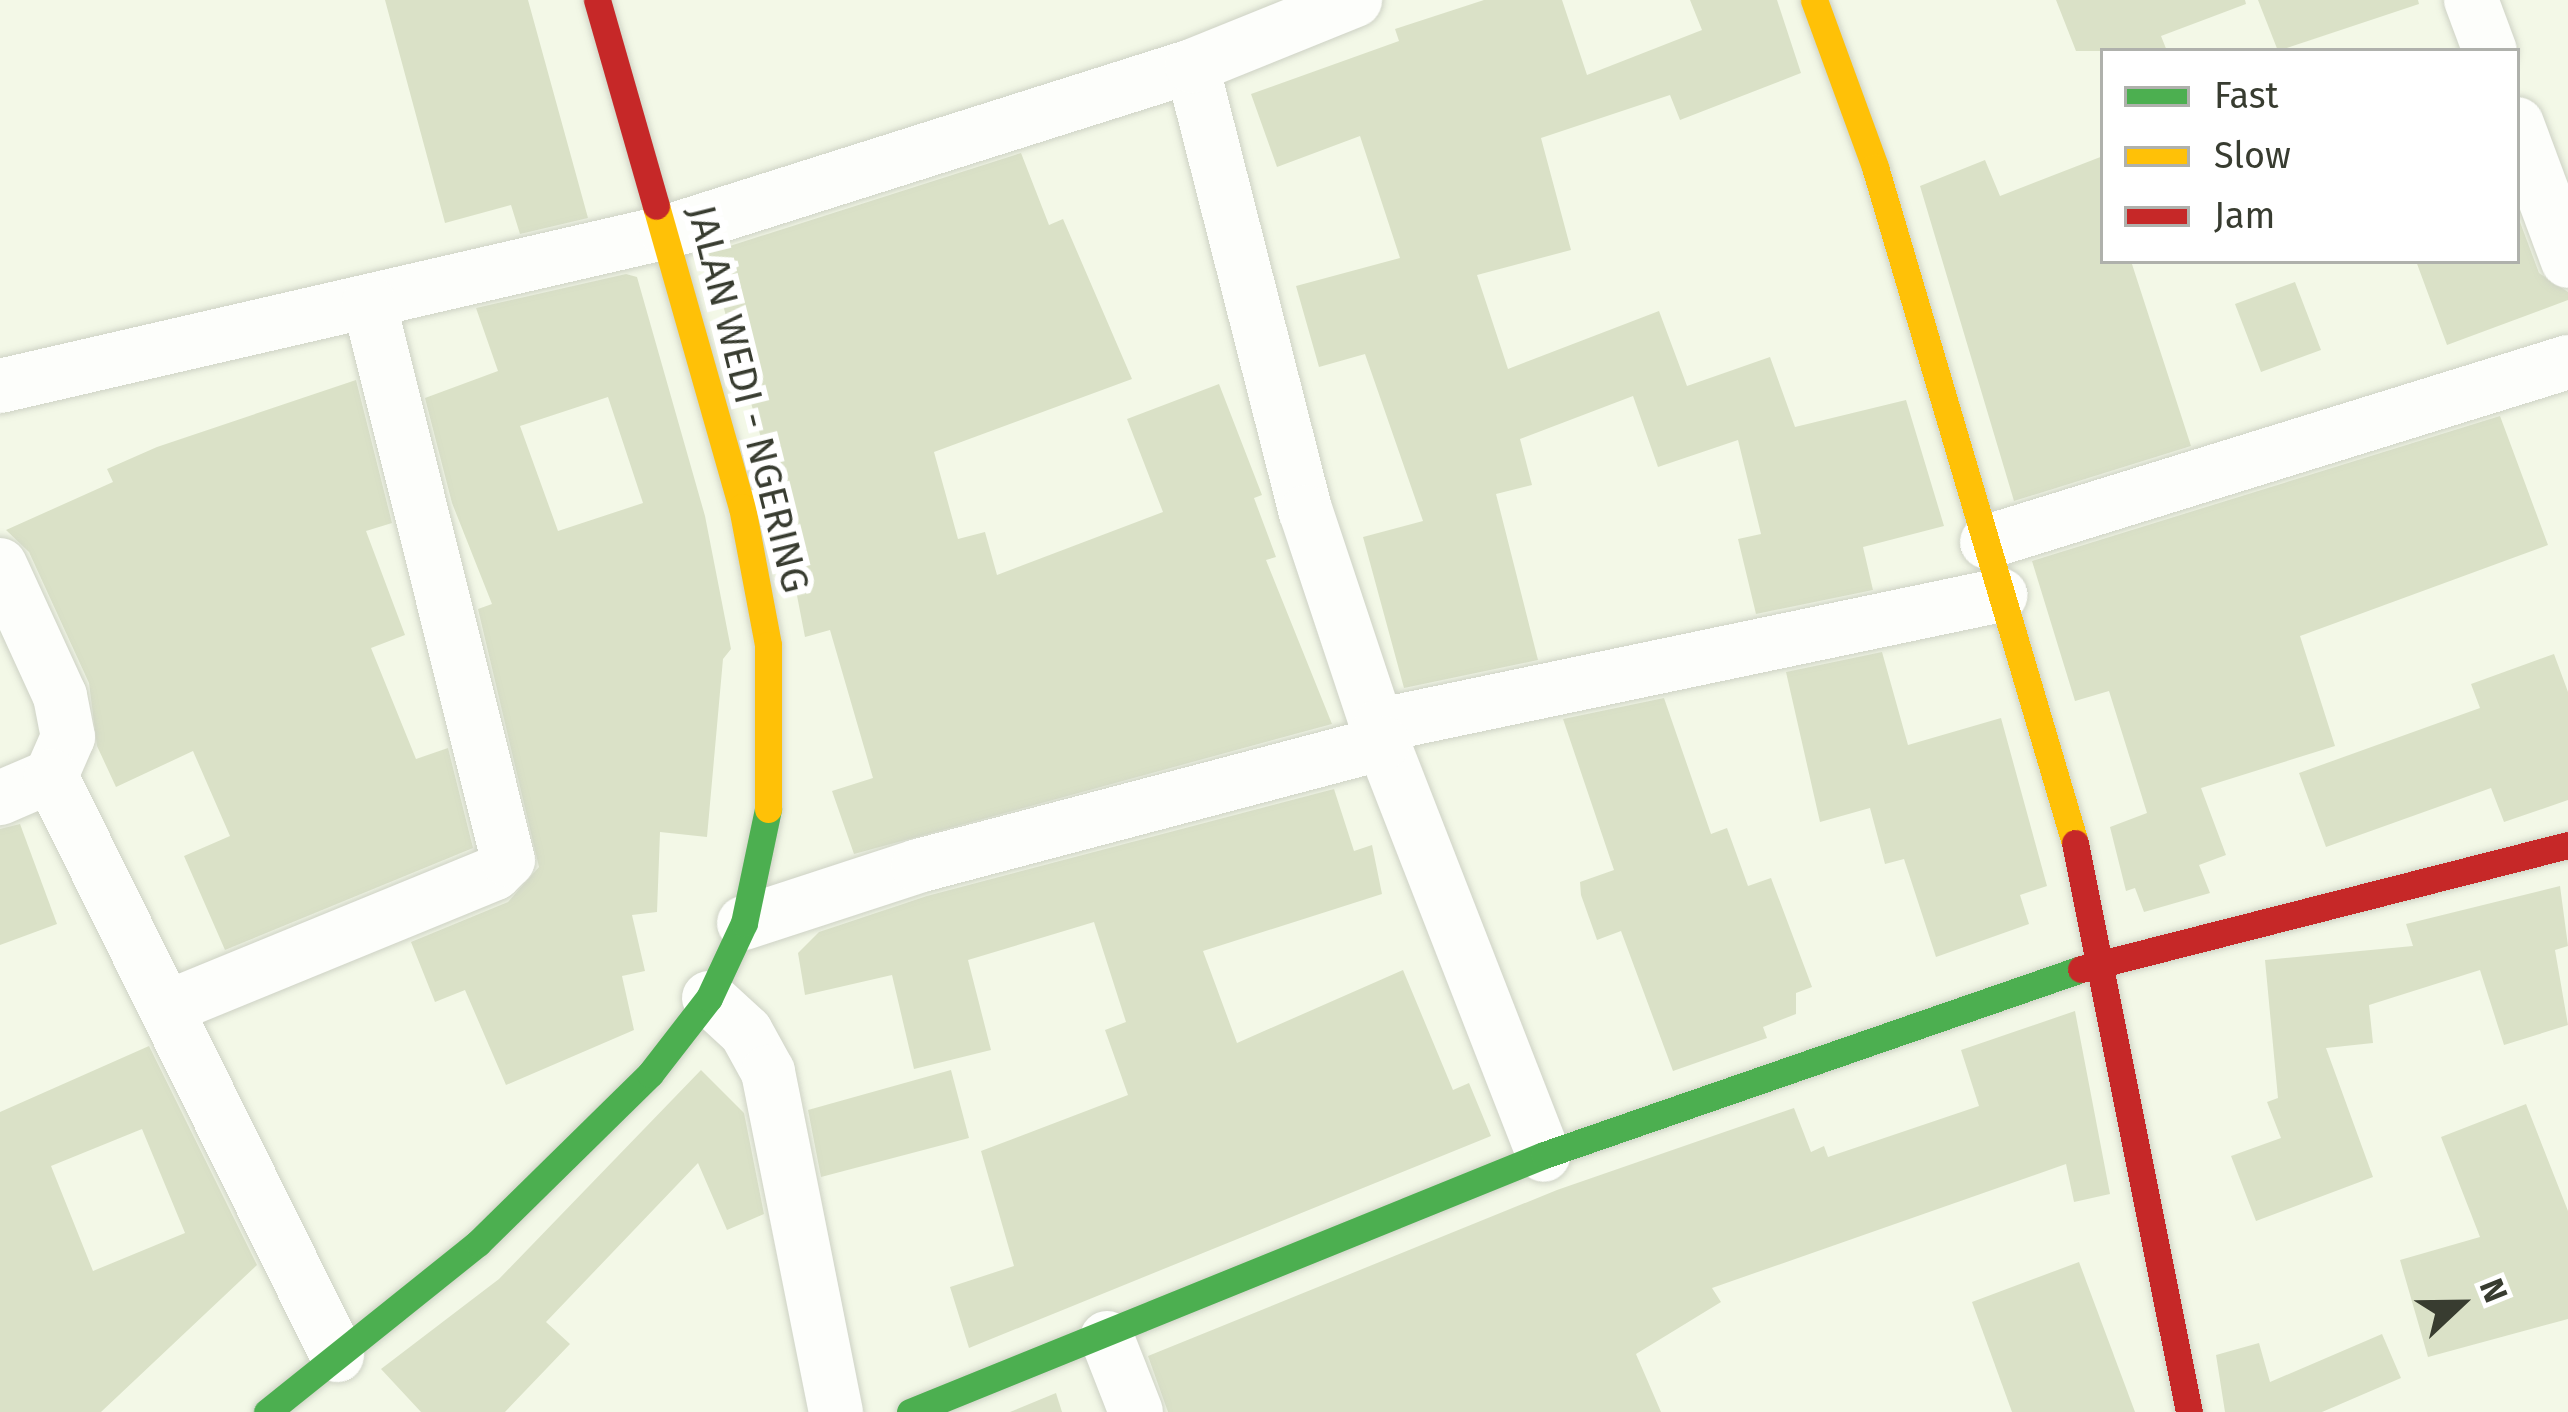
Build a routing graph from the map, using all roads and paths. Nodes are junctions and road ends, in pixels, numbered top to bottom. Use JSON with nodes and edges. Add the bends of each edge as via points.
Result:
{"nodes":[{"id":1,"x":597,"y":0,"type":"edge"},
{"id":2,"x":1355,"y":0,"type":"edge"},
{"id":3,"x":1814,"y":0,"type":"edge"},
{"id":4,"x":2471,"y":0,"type":"edge"},
{"id":5,"x":2489,"y":48,"type":"edge"},
{"id":6,"x":1192,"y":66,"type":"junction"},
{"id":7,"x":2520,"y":132,"type":"edge"},
{"id":8,"x":667,"y":232,"type":"junction"},
{"id":9,"x":2568,"y":261,"type":"edge"},
{"id":10,"x":369,"y":302,"type":"junction"},
{"id":11,"x":2568,"y":362,"type":"edge"},
{"id":12,"x":0,"y":386,"type":"edge"},
{"id":13,"x":1988,"y":542,"type":"junction"},
{"id":14,"x":0,"y":566,"type":"edge"},
{"id":15,"x":2002,"y":595,"type":"junction"},
{"id":16,"x":1382,"y":734,"type":"junction"},
{"id":17,"x":51,"y":776,"type":"junction"},
{"id":18,"x":0,"y":798,"type":"edge"},
{"id":19,"x":2568,"y":845,"type":"edge"},
{"id":20,"x":744,"y":923,"type":"junction"},
{"id":21,"x":2104,"y":961,"type":"junction"},
{"id":22,"x":710,"y":998,"type":"junction"},
{"id":23,"x":171,"y":1006,"type":"junction"},
{"id":24,"x":1544,"y":1155,"type":"junction"},
{"id":25,"x":1107,"y":1338,"type":"junction"},
{"id":26,"x":337,"y":1355,"type":"junction"},
{"id":27,"x":280,"y":1407,"type":"edge"},
{"id":28,"x":836,"y":1412,"type":"edge"},
{"id":29,"x":910,"y":1412,"type":"edge"},
{"id":30,"x":1136,"y":1412,"type":"edge"},
{"id":31,"x":2189,"y":1412,"type":"edge"}],
"edges":[{"from":1,"to":8,"type":"street","name":"JALAN WEDI - NGERING"},
{"from":2,"to":6,"type":"street"},
{"from":3,"to":13,"type":"street","via":[[1875,167]]},
{"from":4,"to":5,"type":"street"},
{"from":6,"to":8,"type":"street"},
{"from":6,"to":16,"type":"street","via":[[1306,512]]},
{"from":7,"to":9,"type":"street"},
{"from":8,"to":10,"type":"street"},
{"from":8,"to":20,"type":"street","name":"JALAN WEDI - NGERING","via":[[742,507],[768,645],[771,781]]},
{"from":10,"to":12,"type":"street"},
{"from":10,"to":23,"type":"street","via":[[508,860],[495,873]]},
{"from":11,"to":13,"type":"street"},
{"from":13,"to":15,"type":"street"},
{"from":14,"to":17,"type":"street","via":[[60,696],[68,737]]},
{"from":15,"to":16,"type":"street"},
{"from":15,"to":21,"type":"street","via":[[2059,776]]},
{"from":16,"to":20,"type":"street"},
{"from":16,"to":24,"type":"street"},
{"from":17,"to":18,"type":"street"},
{"from":17,"to":23,"type":"street"},
{"from":19,"to":21,"type":"street"},
{"from":20,"to":22,"type":"street","name":"JALAN WEDI - NGERING"},
{"from":21,"to":24,"type":"street"},
{"from":21,"to":31,"type":"street"},
{"from":22,"to":26,"type":"street","name":"JALAN WEDI - NGERING","via":[[604,1125],[478,1244]]},
{"from":22,"to":28,"type":"street","via":[[746,1032],[768,1072]]},
{"from":23,"to":26,"type":"street"},
{"from":24,"to":25,"type":"street"},
{"from":25,"to":29,"type":"street"},
{"from":25,"to":30,"type":"street"},
{"from":26,"to":27,"type":"street","name":"JALAN WEDI - NGERING"}]}
